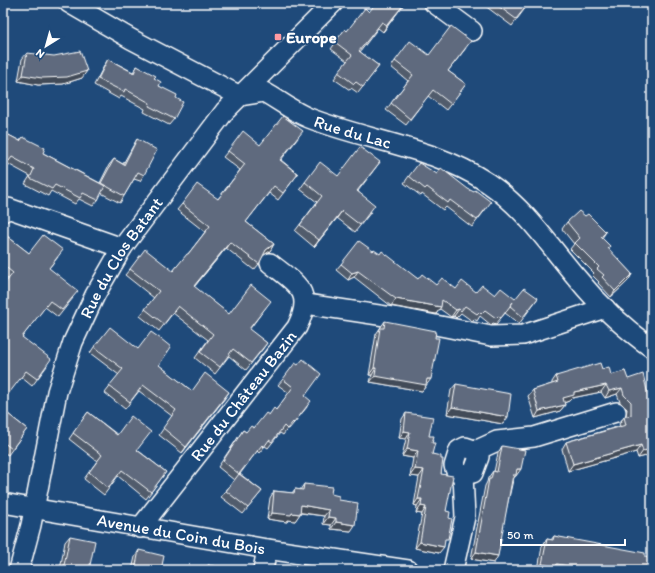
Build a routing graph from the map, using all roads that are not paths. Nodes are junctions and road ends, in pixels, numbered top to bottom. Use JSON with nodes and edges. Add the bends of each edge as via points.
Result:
{"nodes":[{"id":1,"x":69,"y":3,"type":"edge"},
{"id":2,"x":333,"y":3,"type":"edge"},
{"id":3,"x":434,"y":3,"type":"edge"},
{"id":4,"x":472,"y":31,"type":"dead end"},
{"id":5,"x":240,"y":96,"type":"junction"},
{"id":6,"x":3,"y":212,"type":"edge"},
{"id":7,"x":122,"y":248,"type":"junction"},
{"id":8,"x":270,"y":263,"type":"dead end"},
{"id":9,"x":306,"y":304,"type":"junction"},
{"id":10,"x":605,"y":308,"type":"junction"},
{"id":11,"x":652,"y":348,"type":"edge"},
{"id":12,"x":616,"y":412,"type":"dead end"},
{"id":13,"x":3,"y":503,"type":"edge"},
{"id":14,"x":34,"y":509,"type":"junction"},
{"id":15,"x":140,"y":528,"type":"junction"},
{"id":16,"x":267,"y":550,"type":"junction"},
{"id":17,"x":19,"y":570,"type":"edge"},
{"id":18,"x":263,"y":570,"type":"edge"},
{"id":19,"x":408,"y":570,"type":"edge"},
{"id":20,"x":453,"y":570,"type":"edge"}],
"edges":[{"from":1,"to":5,"type":"street","via":[[131,39]]},
{"from":2,"to":5,"type":"street","name":"Rue du Clos Batant"},
{"from":3,"to":4,"type":"street"},
{"from":5,"to":7,"type":"street","name":"Rue du Clos Batant","via":[[225,112]]},
{"from":5,"to":10,"type":"street","name":"Rue du Lac","via":[[264,92],[307,117],[459,166],[488,183],[522,212]]},
{"from":6,"to":7,"type":"street","via":[[8,208]]},
{"from":7,"to":14,"type":"street","name":"Rue du Clos Batant","via":[[95,295],[73,342],[57,392]]},
{"from":8,"to":9,"type":"street","via":[[298,286]]},
{"from":9,"to":10,"type":"street","via":[[405,319],[491,336],[523,335]]},
{"from":9,"to":15,"type":"street","name":"Rue du Château Bazin","via":[[297,327]]},
{"from":10,"to":11,"type":"street","name":"Rue du Lac"},
{"from":12,"to":20,"type":"street","via":[[534,437],[497,441],[475,451],[479,457],[473,473],[463,475],[465,517]]},
{"from":13,"to":14,"type":"street","name":"Avenue du Coin du Bois"},
{"from":14,"to":15,"type":"street","name":"Avenue du Coin du Bois"},
{"from":14,"to":17,"type":"street","name":"Rue du Clos Batant"},
{"from":15,"to":16,"type":"street","name":"Avenue du Coin du Bois"},
{"from":16,"to":18,"type":"street"},
{"from":16,"to":19,"type":"street","name":"Avenue du Coin du Bois"}]}
